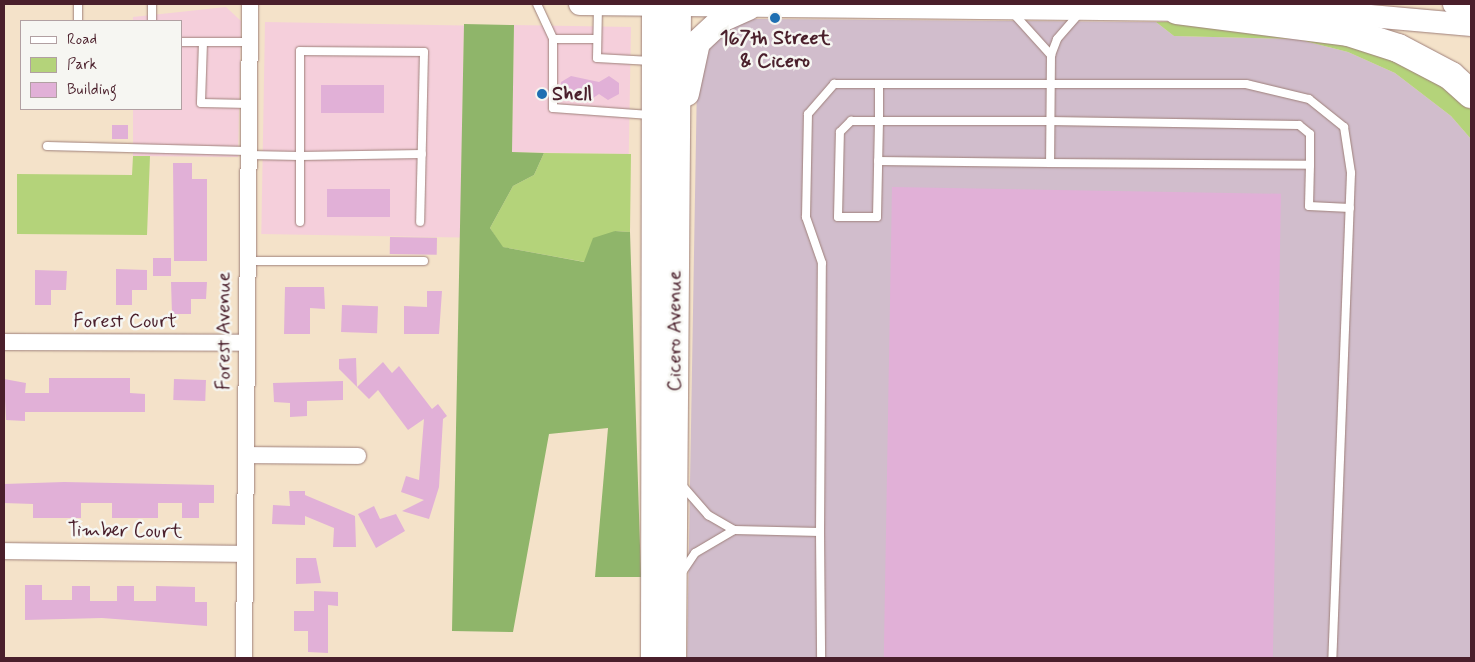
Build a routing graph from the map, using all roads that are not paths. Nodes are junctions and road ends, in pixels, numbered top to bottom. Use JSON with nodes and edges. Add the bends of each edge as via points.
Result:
{"nodes":[{"id":1,"x":78,"y":4,"type":"edge"},
{"id":2,"x":152,"y":4,"type":"edge"},
{"id":3,"x":250,"y":4,"type":"edge"},
{"id":4,"x":537,"y":4,"type":"edge"},
{"id":5,"x":580,"y":4,"type":"edge"},
{"id":6,"x":598,"y":4,"type":"edge"},
{"id":7,"x":666,"y":4,"type":"edge"},
{"id":8,"x":1454,"y":4,"type":"edge"},
{"id":9,"x":1471,"y":6,"type":"edge"},
{"id":10,"x":748,"y":7,"type":"junction"},
{"id":11,"x":1008,"y":8,"type":"junction"},
{"id":12,"x":1083,"y":9,"type":"junction"},
{"id":13,"x":1177,"y":10,"type":"junction"},
{"id":14,"x":78,"y":20,"type":"edge"},
{"id":15,"x":152,"y":20,"type":"edge"},
{"id":16,"x":1471,"y":25,"type":"edge"},
{"id":17,"x":598,"y":38,"type":"junction"},
{"id":18,"x":553,"y":39,"type":"junction"},
{"id":19,"x":182,"y":42,"type":"edge"},
{"id":20,"x":203,"y":42,"type":"junction"},
{"id":21,"x":250,"y":42,"type":"junction"},
{"id":22,"x":1051,"y":55,"type":"junction"},
{"id":23,"x":654,"y":62,"type":"junction"},
{"id":24,"x":879,"y":84,"type":"junction"},
{"id":25,"x":1050,"y":84,"type":"junction"},
{"id":26,"x":1471,"y":94,"type":"edge"},
{"id":27,"x":249,"y":104,"type":"junction"},
{"id":28,"x":655,"y":115,"type":"junction"},
{"id":29,"x":880,"y":121,"type":"junction"},
{"id":30,"x":1050,"y":121,"type":"junction"},
{"id":31,"x":675,"y":140,"type":"junction"},
{"id":32,"x":47,"y":146,"type":"dead end"},
{"id":33,"x":247,"y":153,"type":"junction"},
{"id":34,"x":422,"y":154,"type":"junction"},
{"id":35,"x":300,"y":156,"type":"junction"},
{"id":36,"x":878,"y":161,"type":"junction"},
{"id":37,"x":1050,"y":163,"type":"junction"},
{"id":38,"x":1310,"y":165,"type":"junction"},
{"id":39,"x":1350,"y":208,"type":"junction"},
{"id":40,"x":300,"y":222,"type":"dead end"},
{"id":41,"x":420,"y":222,"type":"dead end"},
{"id":42,"x":245,"y":261,"type":"junction"},
{"id":43,"x":424,"y":261,"type":"dead end"},
{"id":44,"x":4,"y":342,"type":"edge"},
{"id":45,"x":246,"y":343,"type":"junction"},
{"id":46,"x":246,"y":455,"type":"junction"},
{"id":47,"x":358,"y":456,"type":"dead end"},
{"id":48,"x":674,"y":476,"type":"junction"},
{"id":49,"x":734,"y":530,"type":"junction"},
{"id":50,"x":820,"y":532,"type":"junction"},
{"id":51,"x":4,"y":551,"type":"edge"},
{"id":52,"x":245,"y":554,"type":"junction"},
{"id":53,"x":674,"y":584,"type":"junction"},
{"id":54,"x":244,"y":658,"type":"edge"},
{"id":55,"x":653,"y":658,"type":"edge"},
{"id":56,"x":673,"y":658,"type":"edge"},
{"id":57,"x":821,"y":658,"type":"edge"},
{"id":58,"x":1332,"y":658,"type":"edge"}],
"edges":[{"from":1,"to":14,"type":"lane"},
{"from":2,"to":15,"type":"lane"},
{"from":3,"to":21,"type":"street","name":"Forest Avenue"},
{"from":4,"to":18,"type":"lane"},
{"from":5,"to":6,"type":"main road"},
{"from":6,"to":7,"type":"main road"},
{"from":6,"to":17,"type":"lane"},
{"from":7,"to":10,"type":"main road"},
{"from":7,"to":23,"type":"main road","name":"Cicero Avenue"},
{"from":7,"to":31,"type":"main road","name":"Cicero Avenue"},
{"from":8,"to":9,"type":"main road"},
{"from":10,"to":11,"type":"main road"},
{"from":10,"to":31,"type":"main road","via":[[723,18],[698,42]]},
{"from":11,"to":12,"type":"main road"},
{"from":11,"to":22,"type":"lane"},
{"from":12,"to":13,"type":"main road"},
{"from":12,"to":22,"type":"lane","via":[[1057,39]]},
{"from":13,"to":16,"type":"main road","via":[[1303,10]]},
{"from":13,"to":26,"type":"highway","via":[[1348,32],[1398,48],[1451,76]]},
{"from":17,"to":18,"type":"lane"},
{"from":17,"to":23,"type":"lane","via":[[597,58]]},
{"from":18,"to":28,"type":"lane","via":[[553,108]]},
{"from":19,"to":20,"type":"lane"},
{"from":20,"to":21,"type":"lane"},
{"from":20,"to":27,"type":"lane","via":[[201,103]]},
{"from":21,"to":27,"type":"street","name":"Forest Avenue"},
{"from":22,"to":25,"type":"lane"},
{"from":23,"to":28,"type":"main road","name":"Cicero Avenue"},
{"from":24,"to":25,"type":"lane"},
{"from":24,"to":29,"type":"lane"},
{"from":24,"to":50,"type":"lane","via":[[834,84],[808,114],[806,217],[822,262]]},
{"from":25,"to":30,"type":"lane"},
{"from":25,"to":39,"type":"lane","via":[[1246,84],[1309,99],[1344,127],[1351,173]]},
{"from":27,"to":33,"type":"street","name":"Forest Avenue"},
{"from":28,"to":55,"type":"main road","name":"Cicero Avenue"},
{"from":29,"to":30,"type":"lane"},
{"from":29,"to":36,"type":"lane"},
{"from":29,"to":36,"type":"lane","via":[[850,121],[840,132],[838,217],[877,218]]},
{"from":30,"to":37,"type":"lane"},
{"from":30,"to":38,"type":"lane","via":[[1299,125],[1310,134]]},
{"from":31,"to":48,"type":"main road","name":"Cicero Avenue"},
{"from":32,"to":33,"type":"lane"},
{"from":33,"to":35,"type":"lane"},
{"from":33,"to":42,"type":"street","name":"Forest Avenue"},
{"from":34,"to":35,"type":"lane"},
{"from":34,"to":35,"type":"lane","via":[[424,52],[300,51]]},
{"from":34,"to":41,"type":"lane"},
{"from":35,"to":40,"type":"lane"},
{"from":36,"to":37,"type":"lane"},
{"from":37,"to":38,"type":"lane"},
{"from":38,"to":39,"type":"lane","via":[[1309,206]]},
{"from":39,"to":58,"type":"lane"},
{"from":42,"to":43,"type":"lane"},
{"from":42,"to":45,"type":"street","name":"Forest Avenue"},
{"from":44,"to":45,"type":"street","name":"Forest Court"},
{"from":45,"to":46,"type":"street","name":"Forest Avenue"},
{"from":46,"to":47,"type":"street"},
{"from":46,"to":52,"type":"street","name":"Forest Avenue"},
{"from":48,"to":49,"type":"lane","via":[[708,515]]},
{"from":48,"to":53,"type":"main road","name":"Cicero Avenue"},
{"from":49,"to":50,"type":"lane"},
{"from":49,"to":53,"type":"lane","via":[[696,554]]},
{"from":50,"to":57,"type":"lane"},
{"from":51,"to":52,"type":"street","name":"Timber Court"},
{"from":52,"to":54,"type":"street","name":"Forest Avenue"},
{"from":53,"to":56,"type":"main road","name":"Cicero Avenue"}]}
